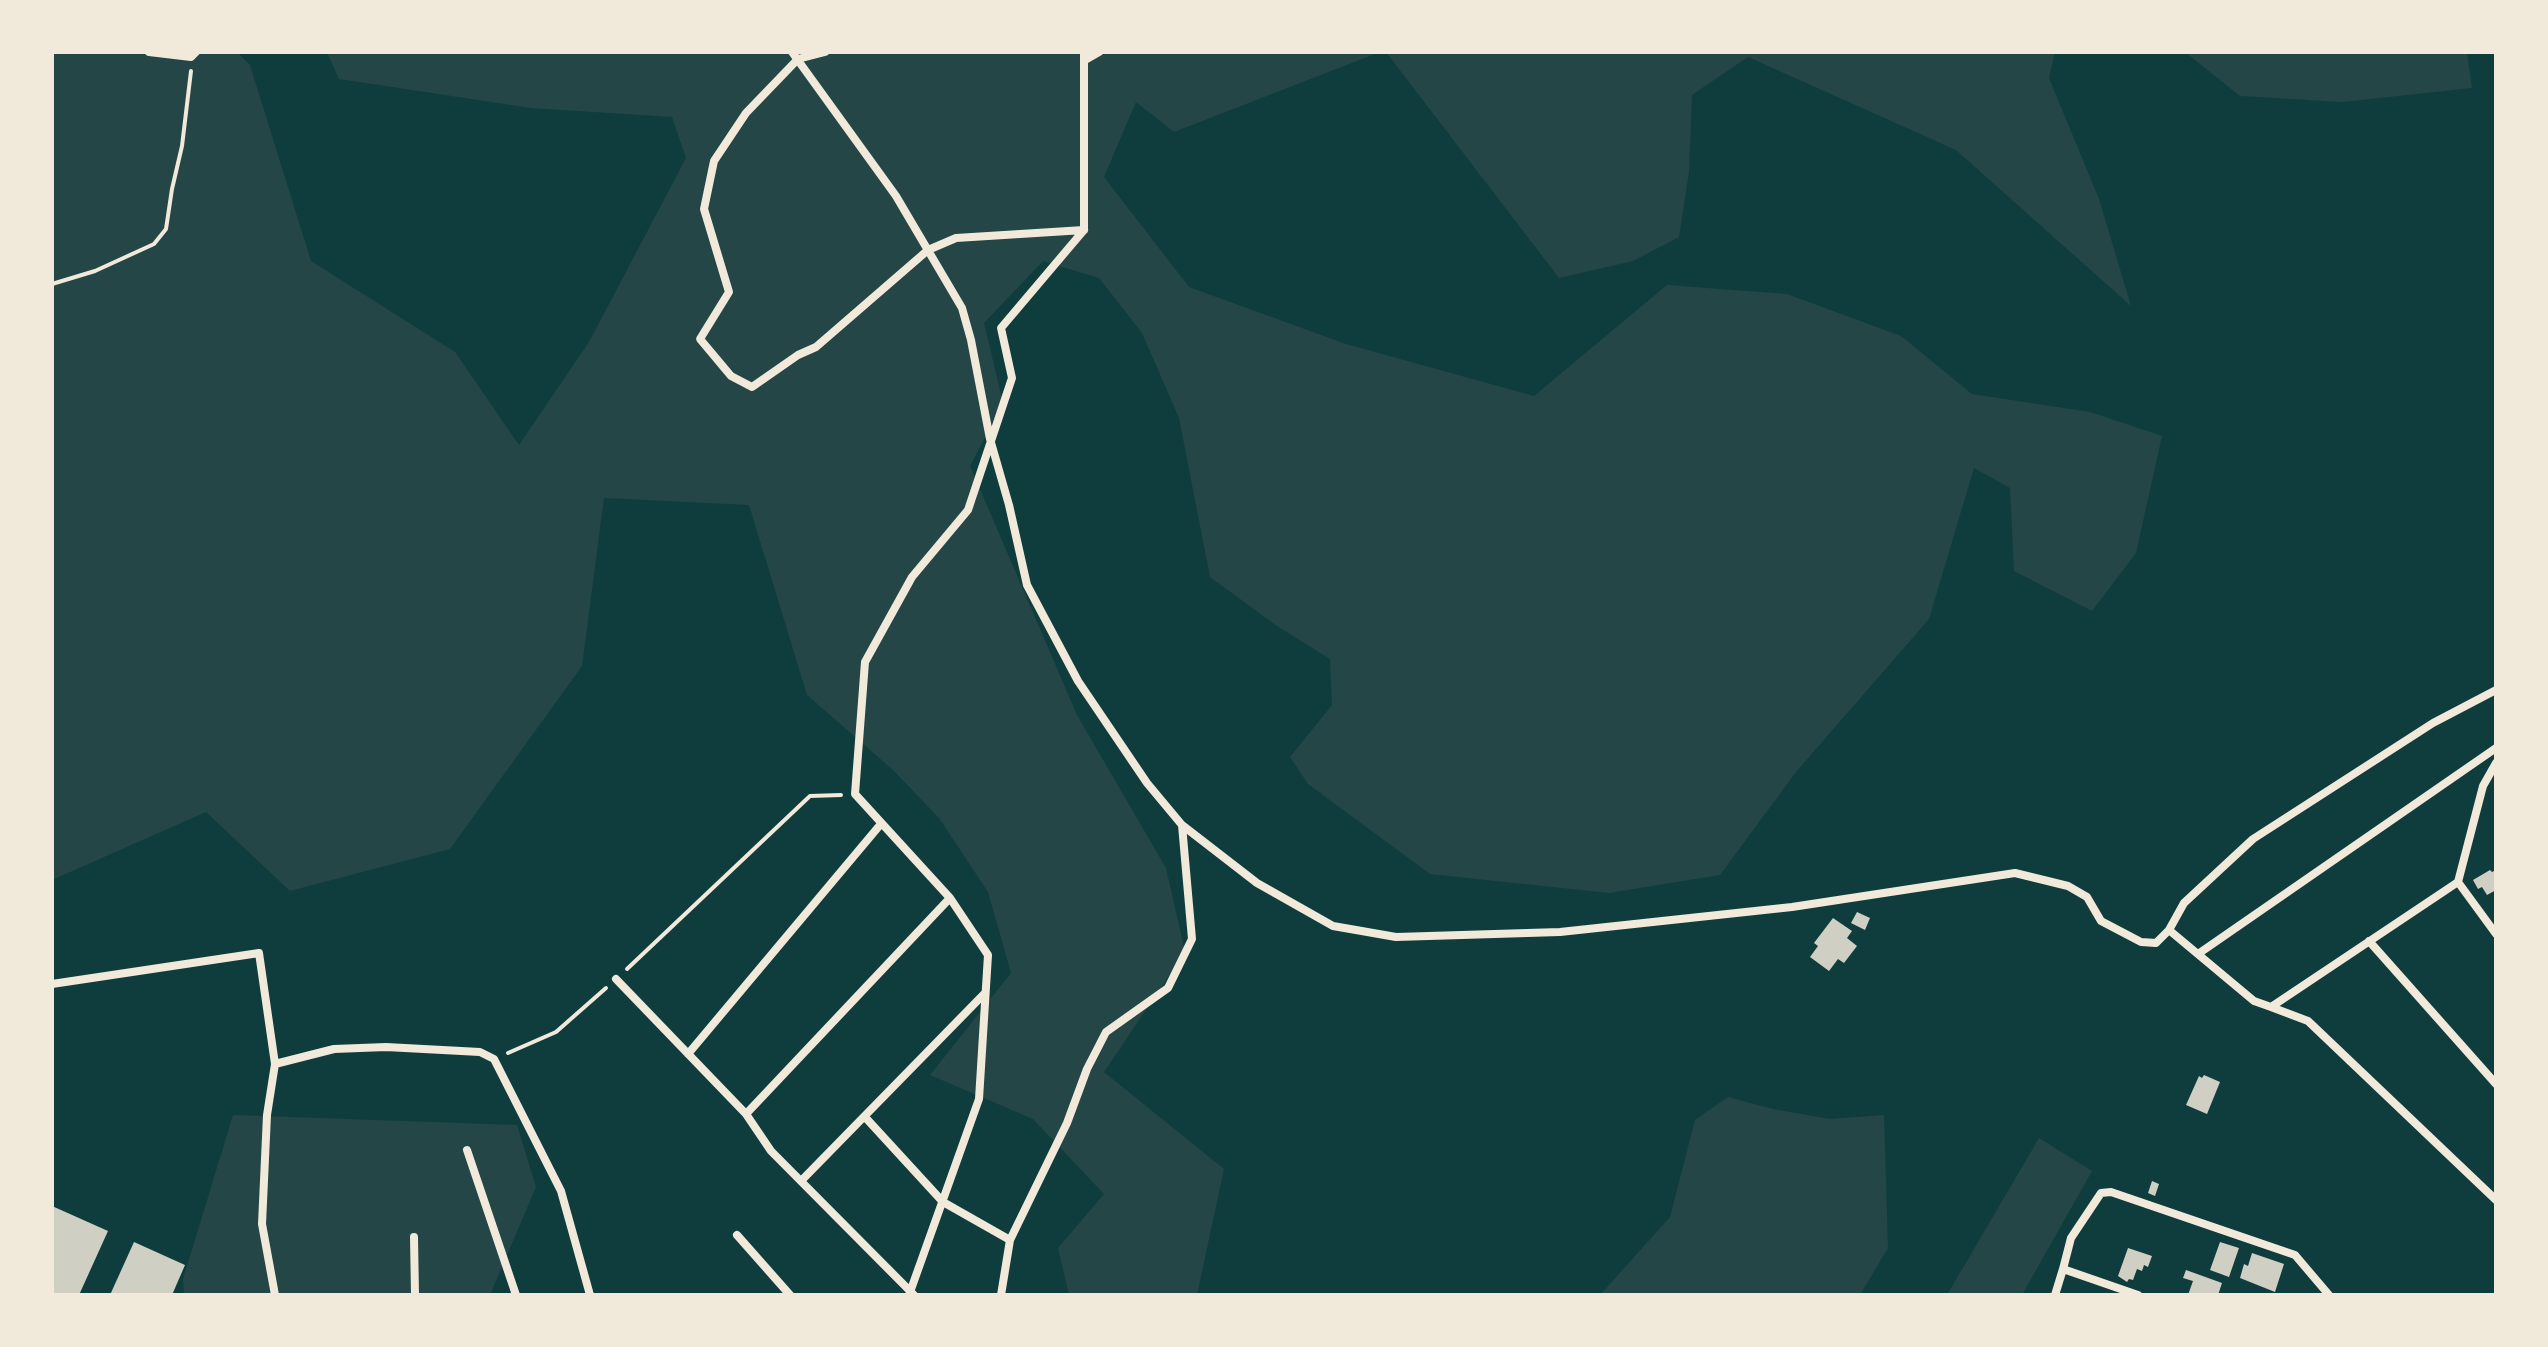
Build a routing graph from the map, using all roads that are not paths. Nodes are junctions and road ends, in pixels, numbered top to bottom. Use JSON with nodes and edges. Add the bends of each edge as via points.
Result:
{"nodes":[{"id":1,"x":149,"y":52,"type":"edge"},
{"id":2,"x":825,"y":52,"type":"edge"},
{"id":3,"x":1099,"y":52,"type":"edge"},
{"id":4,"x":194,"y":54,"type":"edge"},
{"id":5,"x":795,"y":55,"type":"edge"},
{"id":6,"x":1084,"y":56,"type":"edge"},
{"id":7,"x":1084,"y":230,"type":"junction"},
{"id":8,"x":928,"y":250,"type":"junction"},
{"id":9,"x":990,"y":439,"type":"junction"},
{"id":10,"x":2496,"y":690,"type":"edge"},
{"id":11,"x":2496,"y":748,"type":"edge"},
{"id":12,"x":2496,"y":763,"type":"edge"},
{"id":13,"x":880,"y":825,"type":"junction"},
{"id":14,"x":1182,"y":825,"type":"junction"},
{"id":15,"x":2458,"y":882,"type":"junction"},
{"id":16,"x":950,"y":898,"type":"junction"},
{"id":17,"x":2169,"y":930,"type":"junction"},
{"id":18,"x":2496,"y":934,"type":"edge"},
{"id":19,"x":2369,"y":941,"type":"junction"},
{"id":20,"x":2198,"y":954,"type":"junction"},
{"id":21,"x":616,"y":979,"type":"road end"},
{"id":22,"x":52,"y":984,"type":"edge"},
{"id":23,"x":985,"y":992,"type":"junction"},
{"id":24,"x":2271,"y":1007,"type":"junction"},
{"id":25,"x":688,"y":1054,"type":"junction"},
{"id":26,"x":275,"y":1064,"type":"junction"},
{"id":27,"x":2496,"y":1084,"type":"edge"},
{"id":28,"x":746,"y":1114,"type":"junction"},
{"id":29,"x":865,"y":1117,"type":"junction"},
{"id":30,"x":467,"y":1150,"type":"dead end"},
{"id":31,"x":801,"y":1181,"type":"junction"},
{"id":32,"x":2496,"y":1200,"type":"edge"},
{"id":33,"x":943,"y":1202,"type":"junction"},
{"id":34,"x":737,"y":1235,"type":"dead end"},
{"id":35,"x":414,"y":1237,"type":"dead end"},
{"id":36,"x":1010,"y":1240,"type":"junction"},
{"id":37,"x":2063,"y":1269,"type":"junction"},
{"id":38,"x":911,"y":1294,"type":"edge"},
{"id":39,"x":275,"y":1295,"type":"edge"},
{"id":40,"x":415,"y":1295,"type":"edge"},
{"id":41,"x":516,"y":1295,"type":"edge"},
{"id":42,"x":590,"y":1295,"type":"edge"},
{"id":43,"x":790,"y":1295,"type":"edge"},
{"id":44,"x":1001,"y":1295,"type":"edge"},
{"id":45,"x":2055,"y":1295,"type":"edge"},
{"id":46,"x":2138,"y":1295,"type":"edge"},
{"id":47,"x":2329,"y":1295,"type":"edge"}],
"edges":[{"from":1,"to":4,"type":"street"},
{"from":2,"to":5,"type":"street"},
{"from":3,"to":6,"type":"street"},
{"from":5,"to":8,"type":"street"},
{"from":5,"to":8,"type":"street","via":[[714,161],[704,209],[729,292],[700,339],[731,376],[752,387],[816,347]]},
{"from":6,"to":7,"type":"street"},
{"from":7,"to":8,"type":"street","via":[[956,238]]},
{"from":7,"to":9,"type":"street","via":[[1001,328],[1012,378]]},
{"from":8,"to":9,"type":"street","via":[[962,308]]},
{"from":9,"to":13,"type":"street","via":[[968,510],[912,577],[865,662],[855,794]]},
{"from":9,"to":14,"type":"street","via":[[1027,585],[1078,681]]},
{"from":10,"to":17,"type":"street","via":[[2433,723],[2253,839],[2184,903]]},
{"from":11,"to":20,"type":"street"},
{"from":12,"to":15,"type":"street","via":[[2483,786]]},
{"from":13,"to":16,"type":"street"},
{"from":13,"to":25,"type":"street"},
{"from":14,"to":17,"type":"street","via":[[1257,883],[1333,926],[1396,937],[1560,932],[1792,907],[2015,873],[2068,886],[2087,897],[2101,921],[2141,942],[2156,943]]},
{"from":14,"to":36,"type":"street","via":[[1192,939],[1168,988],[1106,1032]]},
{"from":15,"to":18,"type":"street"},
{"from":15,"to":19,"type":"street"},
{"from":16,"to":23,"type":"street","via":[[988,955]]},
{"from":16,"to":28,"type":"street"},
{"from":17,"to":20,"type":"street"},
{"from":19,"to":24,"type":"street"},
{"from":19,"to":27,"type":"street"},
{"from":20,"to":24,"type":"street","via":[[2254,1001]]},
{"from":21,"to":25,"type":"street"},
{"from":22,"to":26,"type":"street","via":[[259,953]]},
{"from":23,"to":29,"type":"street"},
{"from":23,"to":33,"type":"street","via":[[979,1099]]},
{"from":24,"to":32,"type":"street","via":[[2308,1021]]},
{"from":25,"to":28,"type":"street"},
{"from":26,"to":39,"type":"street","via":[[262,1224]]},
{"from":26,"to":42,"type":"street","via":[[334,1049],[386,1047],[480,1052],[494,1059],[561,1191]]},
{"from":28,"to":31,"type":"street","via":[[771,1151]]},
{"from":29,"to":31,"type":"street"},
{"from":29,"to":33,"type":"street"},
{"from":30,"to":41,"type":"street"},
{"from":31,"to":38,"type":"street"},
{"from":33,"to":36,"type":"street"},
{"from":33,"to":38,"type":"street"},
{"from":34,"to":43,"type":"street"},
{"from":35,"to":40,"type":"street"},
{"from":36,"to":44,"type":"street"},
{"from":37,"to":45,"type":"street"},
{"from":37,"to":46,"type":"street"},
{"from":37,"to":47,"type":"street","via":[[2071,1238],[2101,1193],[2111,1192],[2295,1255]]}]}
